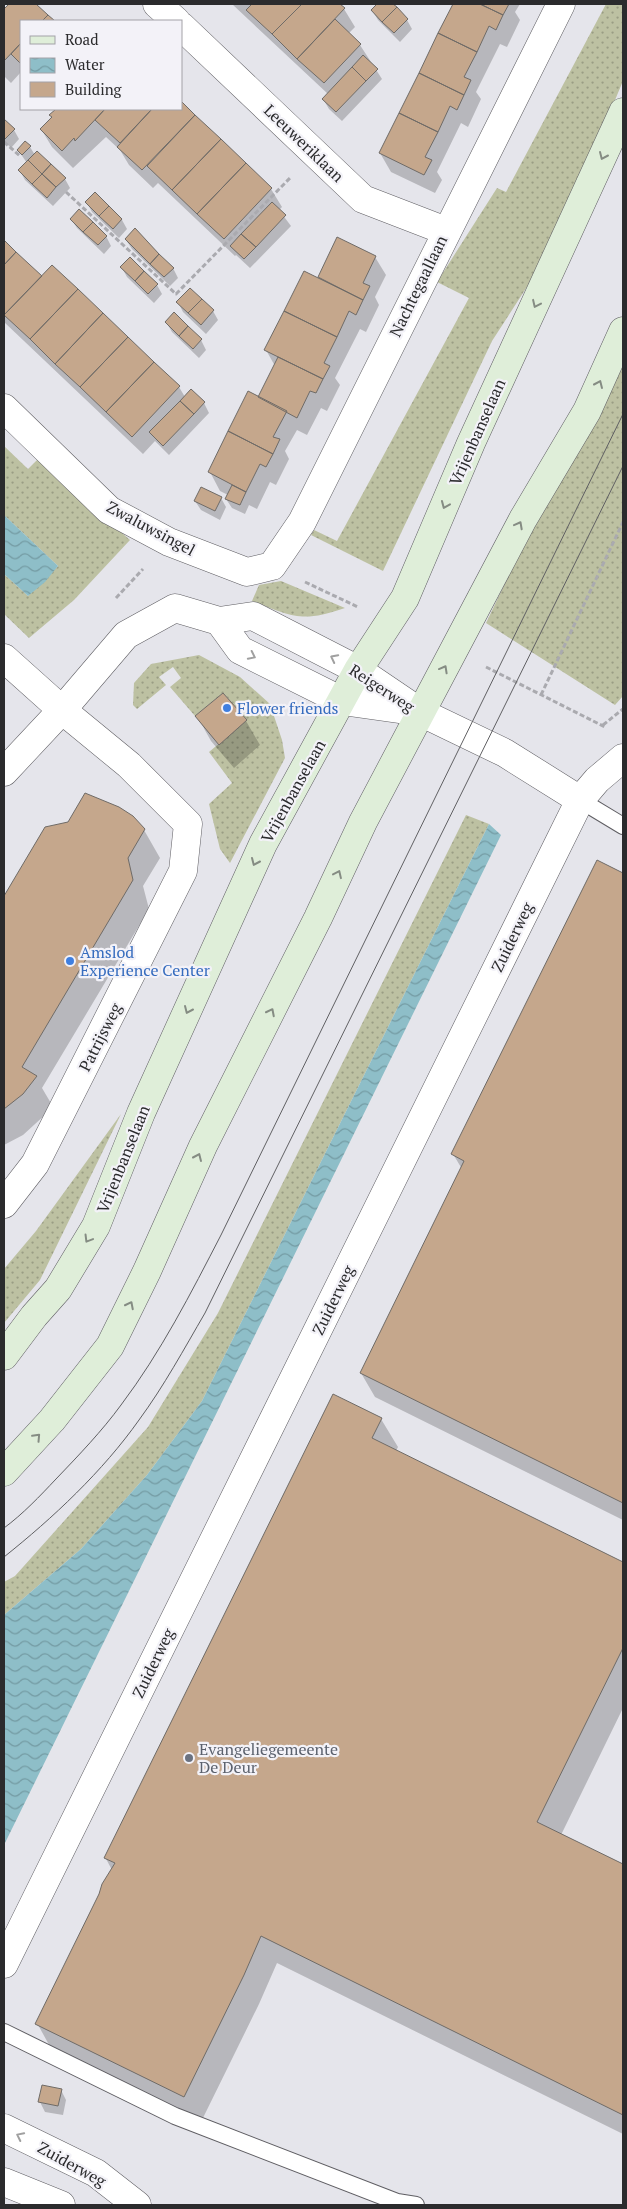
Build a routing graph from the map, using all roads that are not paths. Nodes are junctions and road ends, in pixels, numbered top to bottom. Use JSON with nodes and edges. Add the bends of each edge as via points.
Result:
{"nodes":[{"id":1,"x":158,"y":4,"type":"edge"},
{"id":2,"x":561,"y":4,"type":"edge"},
{"id":3,"x":175,"y":20,"type":"edge"},
{"id":4,"x":182,"y":27,"type":"edge"},
{"id":5,"x":623,"y":112,"type":"edge"},
{"id":6,"x":446,"y":231,"type":"junction"},
{"id":7,"x":623,"y":331,"type":"edge"},
{"id":8,"x":4,"y":408,"type":"edge"},
{"id":9,"x":272,"y":566,"type":"joint"},
{"id":10,"x":219,"y":621,"type":"junction"},
{"id":11,"x":4,"y":658,"type":"edge"},
{"id":12,"x":358,"y":670,"type":"junction"},
{"id":13,"x":342,"y":701,"type":"junction"},
{"id":14,"x":62,"y":710,"type":"junction"},
{"id":15,"x":420,"y":712,"type":"junction"},
{"id":16,"x":623,"y":758,"type":"edge"},
{"id":17,"x":4,"y":772,"type":"edge"},
{"id":18,"x":580,"y":800,"type":"junction"},
{"id":19,"x":623,"y":826,"type":"edge"},
{"id":20,"x":4,"y":1204,"type":"edge"},
{"id":21,"x":4,"y":1356,"type":"edge"},
{"id":22,"x":4,"y":1472,"type":"edge"},
{"id":23,"x":4,"y":1964,"type":"edge"},
{"id":24,"x":4,"y":2032,"type":"edge"},
{"id":25,"x":4,"y":2128,"type":"edge"},
{"id":26,"x":4,"y":2182,"type":"edge"},
{"id":27,"x":61,"y":2205,"type":"edge"},
{"id":28,"x":137,"y":2205,"type":"edge"},
{"id":29,"x":416,"y":2205,"type":"edge"}],
"edges":[{"from":1,"to":3,"type":"street"},
{"from":2,"to":6,"type":"street","name":"Nachtegaallaan"},
{"from":4,"to":6,"type":"street","name":"Leeuweriklaan","via":[[363,199]]},
{"from":5,"to":12,"type":"main road","name":"Vrijenbanselaan","one_way":true,"via":[[471,444],[405,598]]},
{"from":6,"to":9,"type":"street","name":"Nachtegaallaan","via":[[302,522]]},
{"from":15,"to":7,"type":"main road","one_way":true,"via":[[523,519],[588,411]]},
{"from":8,"to":9,"type":"street","name":"Zwaluwsingel","via":[[108,510],[169,542],[246,572]]},
{"from":12,"to":10,"type":"street","name":"Reigerweg","one_way":true,"via":[[253,616]]},
{"from":10,"to":13,"type":"street","name":"Reigerweg","one_way":true,"via":[[240,650]]},
{"from":10,"to":14,"type":"street","name":"Reigerweg","via":[[175,608],[126,635]]},
{"from":11,"to":14,"type":"street"},
{"from":12,"to":13,"type":"main road","name":"Vrijenbanselaan"},
{"from":12,"to":15,"type":"street","name":"Reigerweg"},
{"from":13,"to":15,"type":"street","name":"Reigerweg"},
{"from":13,"to":21,"type":"main road","name":"Vrijenbanselaan","one_way":true,"via":[[263,844],[141,1113],[96,1226],[58,1289]]},
{"from":14,"to":17,"type":"street","name":"Reigerweg"},
{"from":14,"to":20,"type":"street","name":"Patrijsweg","via":[[130,765],[188,824],[183,872],[35,1164]]},
{"from":15,"to":18,"type":"street","via":[[505,753]]},
{"from":22,"to":15,"type":"main road","one_way":true,"via":[[52,1420],[110,1346],[203,1146]]},
{"from":16,"to":18,"type":"street","name":"Zuiderweg"},
{"from":18,"to":19,"type":"lane"},
{"from":18,"to":23,"type":"street","name":"Zuiderweg"},
{"from":24,"to":29,"type":"lane","via":[[175,2116],[397,2202]]},
{"from":28,"to":25,"type":"street","name":"Zuiderweg","one_way":true,"via":[[96,2172]]},
{"from":26,"to":27,"type":"street"}]}
